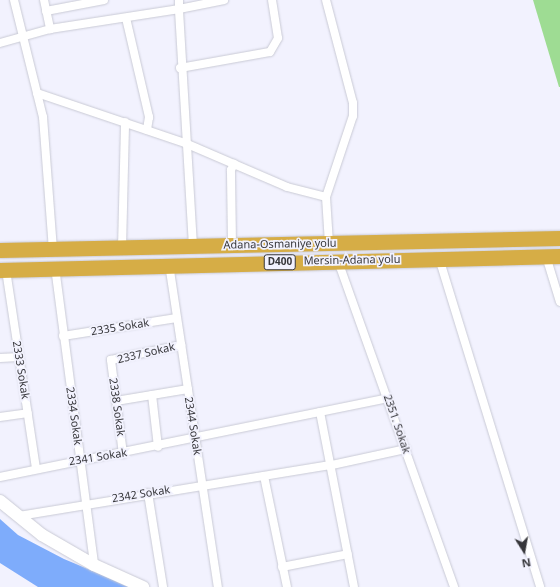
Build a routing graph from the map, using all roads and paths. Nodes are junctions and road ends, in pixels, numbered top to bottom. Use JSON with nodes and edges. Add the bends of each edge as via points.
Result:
{"nodes":[{"id":1,"x":14,"y":0,"type":"edge"},
{"id":2,"x":44,"y":0,"type":"edge"},
{"id":3,"x":104,"y":0,"type":"edge"},
{"id":4,"x":179,"y":0,"type":"edge"},
{"id":5,"x":224,"y":0,"type":"edge"},
{"id":6,"x":272,"y":0,"type":"edge"},
{"id":7,"x":326,"y":0,"type":"edge"},
{"id":8,"x":179,"y":9,"type":"junction"},
{"id":9,"x":46,"y":11,"type":"junction"},
{"id":10,"x":126,"y":18,"type":"junction"},
{"id":11,"x":50,"y":29,"type":"junction"},
{"id":12,"x":23,"y":37,"type":"junction"},
{"id":13,"x":0,"y":43,"type":"edge"},
{"id":14,"x":180,"y":68,"type":"junction"},
{"id":15,"x":37,"y":93,"type":"junction"},
{"id":16,"x":125,"y":122,"type":"junction"},
{"id":17,"x":147,"y":130,"type":"junction"},
{"id":18,"x":185,"y":143,"type":"junction"},
{"id":19,"x":234,"y":164,"type":"junction"},
{"id":20,"x":326,"y":197,"type":"junction"},
{"id":21,"x":560,"y":238,"type":"edge"},
{"id":22,"x":329,"y":243,"type":"junction"},
{"id":23,"x":232,"y":245,"type":"junction"},
{"id":24,"x":193,"y":246,"type":"junction"},
{"id":25,"x":122,"y":248,"type":"junction"},
{"id":26,"x":53,"y":249,"type":"junction"},
{"id":27,"x":0,"y":250,"type":"edge"},
{"id":28,"x":553,"y":256,"type":"edge"},
{"id":29,"x":439,"y":258,"type":"junction"},
{"id":30,"x":338,"y":261,"type":"junction"},
{"id":31,"x":169,"y":264,"type":"junction"},
{"id":32,"x":55,"y":267,"type":"junction"},
{"id":33,"x":3,"y":270,"type":"edge"},
{"id":34,"x":560,"y":302,"type":"edge"},
{"id":35,"x":177,"y":318,"type":"junction"},
{"id":36,"x":63,"y":336,"type":"junction"},
{"id":37,"x":181,"y":345,"type":"junction"},
{"id":38,"x":19,"y":357,"type":"junction"},
{"id":39,"x":0,"y":358,"type":"edge"},
{"id":40,"x":111,"y":360,"type":"joint"},
{"id":41,"x":188,"y":389,"type":"junction"},
{"id":42,"x":152,"y":395,"type":"junction"},
{"id":43,"x":388,"y":398,"type":"junction"},
{"id":44,"x":116,"y":401,"type":"junction"},
{"id":45,"x":320,"y":412,"type":"junction"},
{"id":46,"x":28,"y":413,"type":"junction"},
{"id":47,"x":0,"y":417,"type":"edge"},
{"id":48,"x":195,"y":440,"type":"junction"},
{"id":49,"x":158,"y":447,"type":"junction"},
{"id":50,"x":406,"y":449,"type":"junction"},
{"id":51,"x":123,"y":454,"type":"junction"},
{"id":52,"x":80,"y":459,"type":"junction"},
{"id":53,"x":332,"y":465,"type":"junction"},
{"id":54,"x":36,"y":468,"type":"junction"},
{"id":55,"x":0,"y":476,"type":"edge"},
{"id":56,"x":264,"y":476,"type":"junction"},
{"id":57,"x":202,"y":484,"type":"junction"},
{"id":58,"x":148,"y":493,"type":"junction"},
{"id":59,"x":0,"y":501,"type":"edge"},
{"id":60,"x":86,"y":503,"type":"junction"},
{"id":61,"x":19,"y":516,"type":"junction"},
{"id":62,"x":348,"y":554,"type":"junction"},
{"id":63,"x":94,"y":565,"type":"junction"},
{"id":64,"x":282,"y":567,"type":"junction"},
{"id":65,"x":143,"y":587,"type":"edge"},
{"id":66,"x":163,"y":587,"type":"edge"},
{"id":67,"x":218,"y":587,"type":"edge"},
{"id":68,"x":287,"y":587,"type":"edge"},
{"id":69,"x":354,"y":587,"type":"edge"},
{"id":70,"x":454,"y":587,"type":"edge"},
{"id":71,"x":540,"y":587,"type":"edge"}],
"edges":[{"from":1,"to":12,"type":"street"},
{"from":2,"to":9,"type":"street"},
{"from":3,"to":9,"type":"street"},
{"from":4,"to":8,"type":"street"},
{"from":5,"to":8,"type":"street"},
{"from":6,"to":14,"type":"street","via":[[278,38],[270,52]]},
{"from":7,"to":20,"type":"street","via":[[353,103],[353,116]]},
{"from":8,"to":10,"type":"street"},
{"from":8,"to":14,"type":"street"},
{"from":9,"to":11,"type":"street"},
{"from":10,"to":11,"type":"street"},
{"from":10,"to":17,"type":"street","via":[[148,116]]},
{"from":11,"to":12,"type":"street"},
{"from":12,"to":13,"type":"street"},
{"from":12,"to":15,"type":"street"},
{"from":14,"to":18,"type":"street"},
{"from":15,"to":16,"type":"street"},
{"from":15,"to":26,"type":"street","via":[[43,117]]},
{"from":16,"to":17,"type":"street"},
{"from":16,"to":25,"type":"street"},
{"from":17,"to":18,"type":"street"},
{"from":18,"to":19,"type":"street"},
{"from":18,"to":24,"type":"street"},
{"from":19,"to":20,"type":"street","via":[[287,187]]},
{"from":19,"to":23,"type":"street","via":[[231,170]]},
{"from":20,"to":22,"type":"street"},
{"from":21,"to":22,"type":"highway","name":"Adana-Osmaniye yolu","number":"D400"},
{"from":22,"to":23,"type":"highway","name":"Adana-Osmaniye yolu","number":"D400"},
{"from":23,"to":24,"type":"highway","name":"Adana-Osmaniye yolu","number":"D400"},
{"from":24,"to":25,"type":"highway","name":"Adana-Osmaniye yolu","number":"D400"},
{"from":25,"to":26,"type":"highway","name":"Adana-Osmaniye yolu","number":"D400"},
{"from":26,"to":27,"type":"highway","name":"Adana-Osmaniye yolu","number":"D400"},
{"from":28,"to":29,"type":"highway","name":"Mersin-Adana yolu","number":"D400"},
{"from":28,"to":34,"type":"street"},
{"from":29,"to":30,"type":"highway","name":"Mersin-Adana yolu","number":"D400"},
{"from":29,"to":71,"type":"street"},
{"from":30,"to":31,"type":"highway","name":"Mersin-Adana yolu","number":"D400"},
{"from":30,"to":43,"type":"street","name":"2351. Sokak"},
{"from":31,"to":32,"type":"highway","name":"Mersin-Adana yolu","number":"D400"},
{"from":31,"to":35,"type":"street","name":"2344 Sokak"},
{"from":32,"to":33,"type":"highway","name":"Mersin-Adana yolu","number":"D400"},
{"from":32,"to":36,"type":"street","name":"2334 Sokak"},
{"from":33,"to":38,"type":"street","name":"2333 Sokak"},
{"from":35,"to":36,"type":"street","name":"2335 Sokak"},
{"from":35,"to":37,"type":"street","name":"2344 Sokak"},
{"from":36,"to":52,"type":"street","name":"2334 Sokak"},
{"from":37,"to":40,"type":"street","name":"2337 Sokak"},
{"from":37,"to":41,"type":"street","name":"2344 Sokak"},
{"from":38,"to":39,"type":"street"},
{"from":38,"to":46,"type":"street","name":"2333 Sokak"},
{"from":40,"to":44,"type":"street","name":"2338 Sokak"},
{"from":41,"to":42,"type":"street"},
{"from":41,"to":48,"type":"street","name":"2344 Sokak"},
{"from":42,"to":44,"type":"street"},
{"from":42,"to":49,"type":"street"},
{"from":43,"to":45,"type":"street","name":"2341 Sokak"},
{"from":43,"to":50,"type":"street","name":"2351. Sokak"},
{"from":44,"to":51,"type":"street","name":"2338 Sokak"},
{"from":45,"to":48,"type":"street","name":"2341 Sokak"},
{"from":45,"to":53,"type":"street"},
{"from":46,"to":47,"type":"street"},
{"from":46,"to":54,"type":"street","name":"2333 Sokak"},
{"from":48,"to":49,"type":"street","name":"2341 Sokak"},
{"from":48,"to":57,"type":"street","name":"2344 Sokak"},
{"from":49,"to":51,"type":"street","name":"2341 Sokak"},
{"from":50,"to":53,"type":"street","name":"2342 Sokak"},
{"from":50,"to":70,"type":"street","name":"2351. Sokak"},
{"from":51,"to":52,"type":"street","name":"2341 Sokak"},
{"from":52,"to":54,"type":"street","name":"2341 Sokak"},
{"from":52,"to":60,"type":"street","name":"2334 Sokak"},
{"from":53,"to":56,"type":"street","name":"2342 Sokak"},
{"from":53,"to":62,"type":"street"},
{"from":54,"to":55,"type":"street","name":"2341 Sokak"},
{"from":56,"to":57,"type":"street","name":"2342 Sokak"},
{"from":56,"to":64,"type":"street"},
{"from":57,"to":58,"type":"street","name":"2342 Sokak"},
{"from":57,"to":67,"type":"street","name":"2344 Sokak"},
{"from":58,"to":60,"type":"street","name":"2342 Sokak"},
{"from":58,"to":66,"type":"street"},
{"from":59,"to":61,"type":"street"},
{"from":60,"to":61,"type":"street","name":"2342 Sokak"},
{"from":60,"to":63,"type":"street","name":"2334 Sokak"},
{"from":61,"to":63,"type":"street","via":[[42,535]]},
{"from":62,"to":64,"type":"street"},
{"from":62,"to":69,"type":"street"},
{"from":63,"to":65,"type":"street"},
{"from":64,"to":68,"type":"street"}]}
